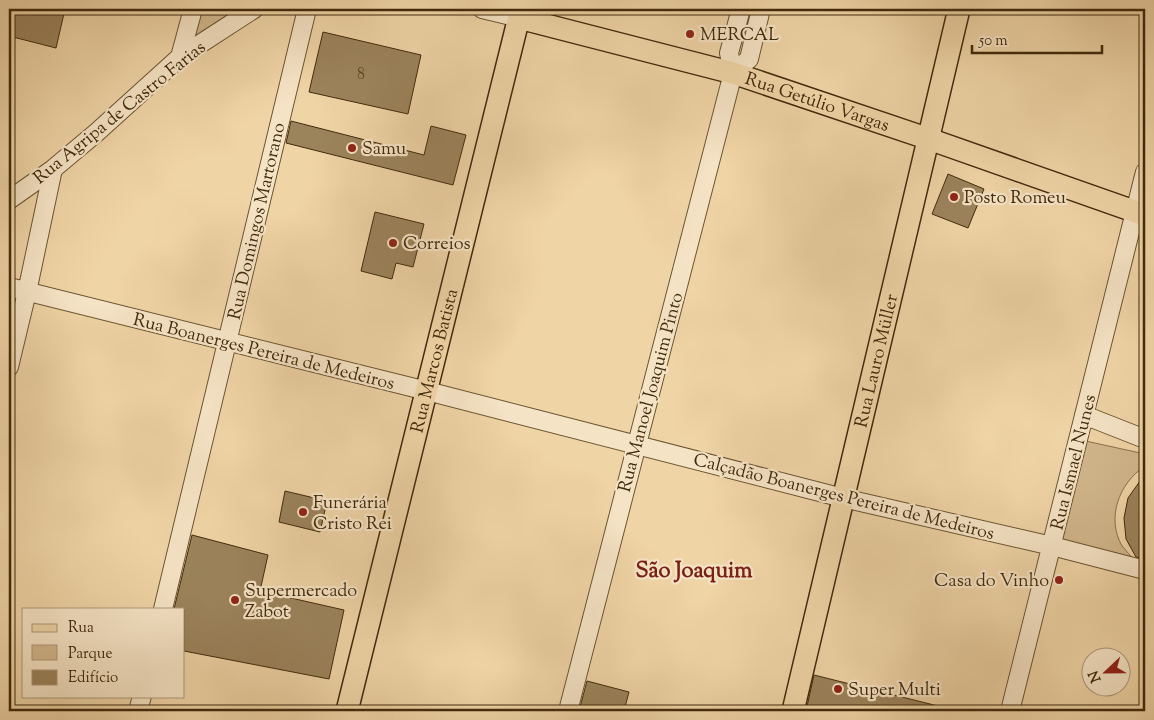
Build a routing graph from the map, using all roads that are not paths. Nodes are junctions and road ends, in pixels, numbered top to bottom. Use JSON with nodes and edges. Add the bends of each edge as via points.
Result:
{"nodes":[{"id":1,"x":192,"y":9,"type":"edge"},
{"id":2,"x":254,"y":9,"type":"edge"},
{"id":3,"x":307,"y":9,"type":"edge"},
{"id":4,"x":482,"y":9,"type":"edge"},
{"id":5,"x":741,"y":9,"type":"edge"},
{"id":6,"x":761,"y":9,"type":"edge"},
{"id":7,"x":959,"y":9,"type":"edge"},
{"id":8,"x":520,"y":13,"type":"edge"},
{"id":9,"x":180,"y":57,"type":"junction"},
{"id":10,"x":733,"y":73,"type":"junction"},
{"id":11,"x":928,"y":139,"type":"junction"},
{"id":12,"x":53,"y":169,"type":"junction"},
{"id":13,"x":1145,"y":172,"type":"edge"},
{"id":14,"x":9,"y":200,"type":"edge"},
{"id":15,"x":1140,"y":213,"type":"edge"},
{"id":16,"x":9,"y":287,"type":"edge"},
{"id":17,"x":27,"y":292,"type":"junction"},
{"id":18,"x":228,"y":342,"type":"junction"},
{"id":19,"x":9,"y":367,"type":"edge"},
{"id":20,"x":426,"y":391,"type":"junction"},
{"id":21,"x":1084,"y":416,"type":"junction"},
{"id":22,"x":1145,"y":439,"type":"edge"},
{"id":23,"x":636,"y":445,"type":"junction"},
{"id":24,"x":843,"y":498,"type":"junction"},
{"id":25,"x":1052,"y":546,"type":"junction"},
{"id":26,"x":1145,"y":570,"type":"edge"},
{"id":27,"x":163,"y":608,"type":"edge"},
{"id":28,"x":141,"y":698,"type":"edge"},
{"id":29,"x":138,"y":711,"type":"edge"},
{"id":30,"x":347,"y":711,"type":"edge"},
{"id":31,"x":568,"y":711,"type":"edge"},
{"id":32,"x":793,"y":711,"type":"edge"},
{"id":33,"x":1010,"y":711,"type":"edge"}],
"edges":[{"from":1,"to":9,"type":"street"},
{"from":2,"to":9,"type":"street","name":"Rua Agripa de Castro Farias"},
{"from":3,"to":18,"type":"street","name":"Rua Domingos Martorano"},
{"from":4,"to":8,"type":"street","name":"Rua Getúlio Vargas"},
{"from":5,"to":10,"type":"street","name":"Rua Manoel Joaquim Pinto","via":[[729,52]]},
{"from":6,"to":10,"type":"street","name":"Rua Manoel Joaquim Pinto","via":[[749,58]]},
{"from":7,"to":11,"type":"main road","name":"Rua Lauro Müller"},
{"from":8,"to":10,"type":"main road","name":"Rua Getúlio Vargas"},
{"from":8,"to":20,"type":"main road","name":"Rua Marcos Batista"},
{"from":9,"to":12,"type":"street","name":"Rua Agripa de Castro Farias"},
{"from":10,"to":11,"type":"main road","name":"Rua Getúlio Vargas"},
{"from":10,"to":23,"type":"street","name":"Rua Manoel Joaquim Pinto"},
{"from":11,"to":15,"type":"main road","name":"Rua Getúlio Vargas"},
{"from":11,"to":24,"type":"main road","name":"Rua Lauro Müller"},
{"from":12,"to":14,"type":"street","name":"Rua Agripa de Castro Farias"},
{"from":12,"to":17,"type":"street"},
{"from":13,"to":15,"type":"street","name":"Rua Ismael Nunes"},
{"from":15,"to":21,"type":"street","name":"Rua Ismael Nunes"},
{"from":16,"to":17,"type":"street","name":"Rua Boanerges Pereira de Medeiros"},
{"from":17,"to":18,"type":"street","name":"Rua Boanerges Pereira de Medeiros"},
{"from":17,"to":19,"type":"street"},
{"from":18,"to":20,"type":"street","name":"Rua Boanerges Pereira de Medeiros"},
{"from":18,"to":27,"type":"street","name":"Rua Domingos Martorano"},
{"from":20,"to":23,"type":"street","name":"Rua Boanerges Pereira de Medeiros"},
{"from":20,"to":30,"type":"main road","name":"Rua Marcos Batista"},
{"from":21,"to":22,"type":"street"},
{"from":21,"to":25,"type":"street","name":"Rua Ismael Nunes"},
{"from":23,"to":24,"type":"street","name":"Calçadão Boanerges Pereira de Medeiros"},
{"from":23,"to":31,"type":"street","name":"Rua Manoel Joaquim Pinto"},
{"from":24,"to":25,"type":"street","name":"Calçadão Boanerges Pereira de Medeiros"},
{"from":24,"to":32,"type":"main road","name":"Rua Lauro Müller"},
{"from":25,"to":26,"type":"street","name":"Calçadão Boanerges Pereira de Medeiros"},
{"from":25,"to":33,"type":"street","name":"Rua Ismael Nunes"},
{"from":28,"to":29,"type":"street"}]}
